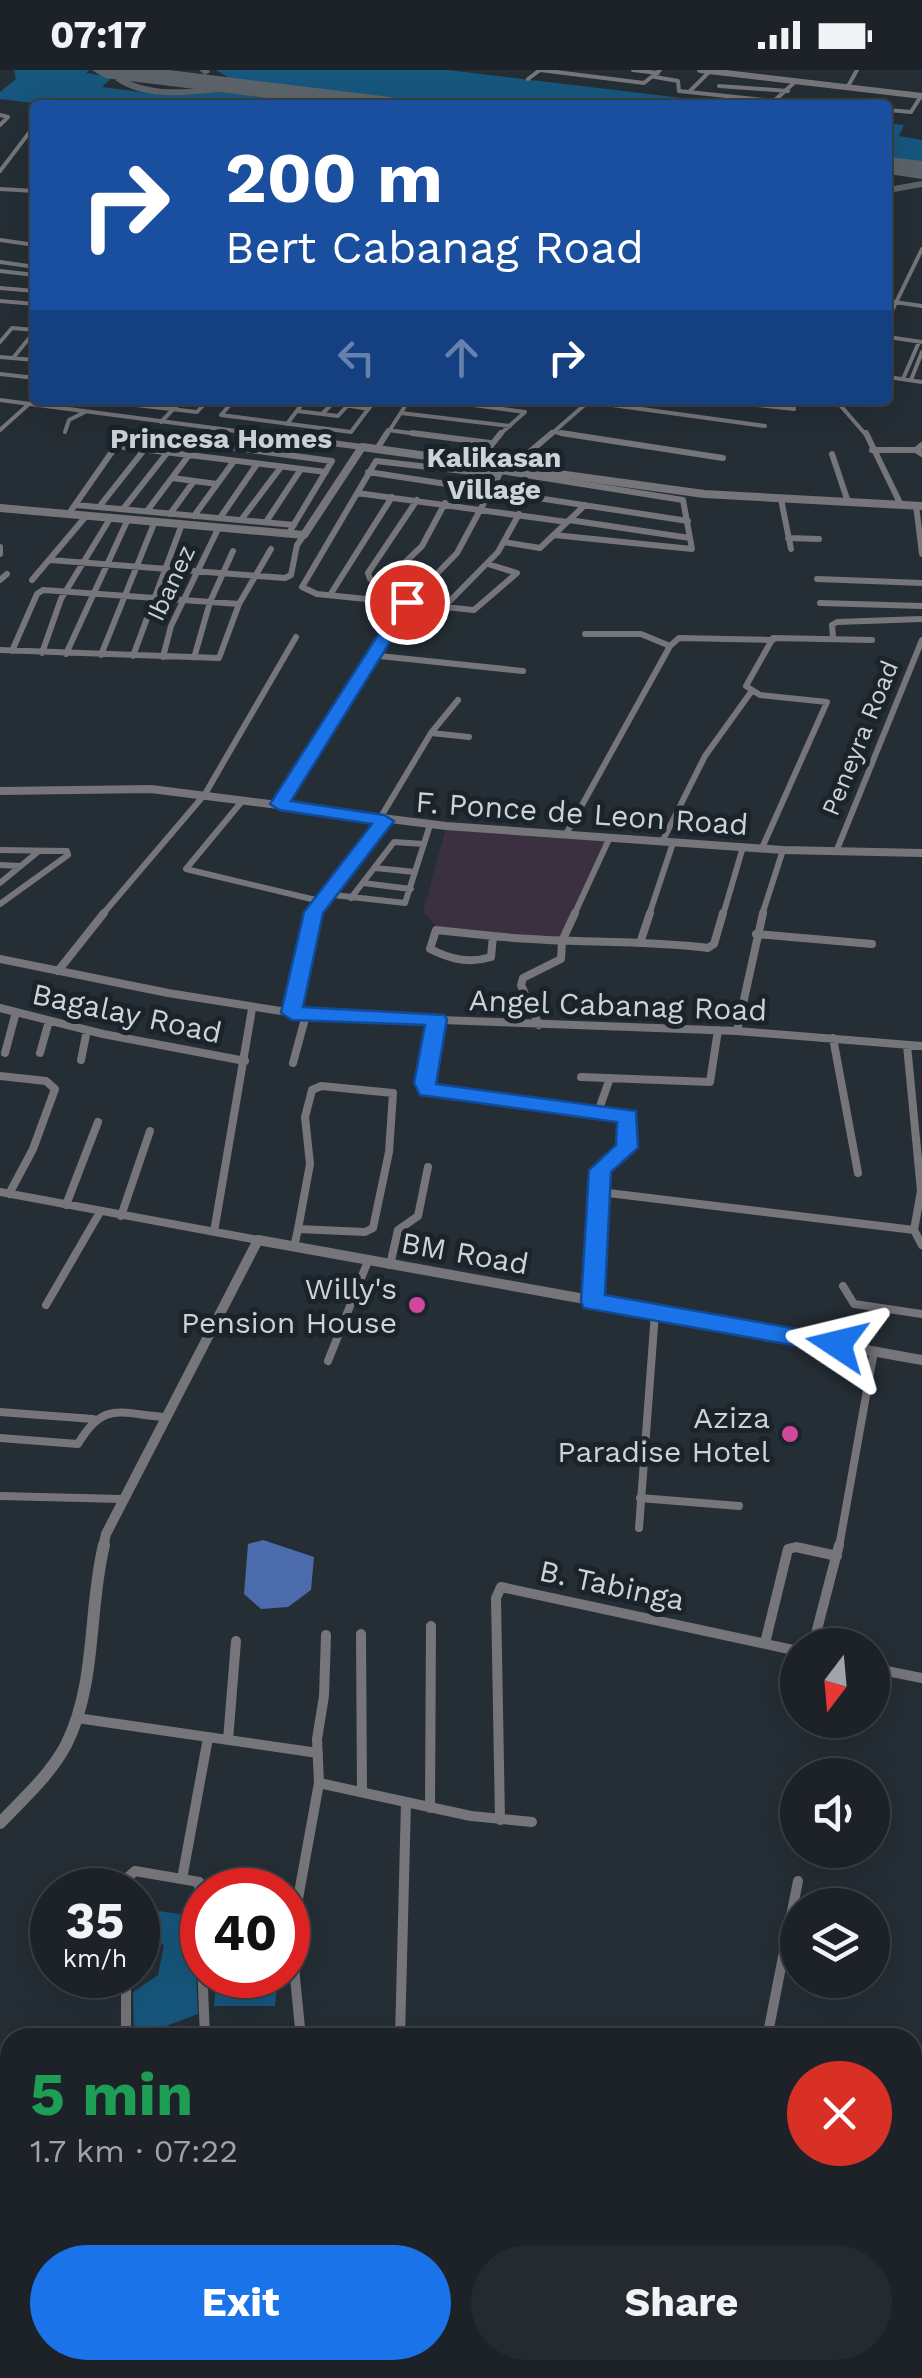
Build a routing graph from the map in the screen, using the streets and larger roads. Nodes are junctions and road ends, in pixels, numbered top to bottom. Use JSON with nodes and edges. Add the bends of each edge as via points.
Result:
{"nodes":[{"id":1,"x":633,"y":70,"type":"edge"},
{"id":2,"x":700,"y":70,"type":"edge"},
{"id":3,"x":857,"y":70,"type":"edge"},
{"id":4,"x":710,"y":71,"type":"edge"},
{"id":5,"x":658,"y":73,"type":"edge"},
{"id":6,"x":770,"y":78,"type":"junction"},
{"id":7,"x":528,"y":79,"type":"dead end"},
{"id":8,"x":796,"y":82,"type":"junction"},
{"id":9,"x":644,"y":83,"type":"junction"},
{"id":10,"x":720,"y":86,"type":"dead end"},
{"id":11,"x":763,"y":87,"type":"junction"},
{"id":12,"x":654,"y":88,"type":"dead end"},
{"id":13,"x":742,"y":88,"type":"junction"},
{"id":14,"x":847,"y":88,"type":"junction"},
{"id":15,"x":755,"y":90,"type":"junction"},
{"id":16,"x":788,"y":90,"type":"junction"},
{"id":17,"x":689,"y":92,"type":"junction"},
{"id":18,"x":921,"y":96,"type":"edge"},
{"id":19,"x":745,"y":97,"type":"junction"},
{"id":20,"x":892,"y":110,"type":"edge"},
{"id":21,"x":0,"y":116,"type":"edge"},
{"id":22,"x":0,"y":124,"type":"edge"},
{"id":23,"x":30,"y":132,"type":"edge"},
{"id":24,"x":0,"y":171,"type":"edge"},
{"id":25,"x":0,"y":190,"type":"edge"},
{"id":26,"x":30,"y":192,"type":"edge"},
{"id":27,"x":0,"y":240,"type":"edge"},
{"id":28,"x":30,"y":243,"type":"edge"},
{"id":29,"x":922,"y":249,"type":"edge"},
{"id":30,"x":920,"y":258,"type":"edge"},
{"id":31,"x":0,"y":262,"type":"edge"},
{"id":32,"x":30,"y":266,"type":"edge"},
{"id":33,"x":0,"y":271,"type":"edge"},
{"id":34,"x":30,"y":274,"type":"edge"},
{"id":35,"x":0,"y":288,"type":"edge"},
{"id":36,"x":30,"y":293,"type":"edge"},
{"id":37,"x":892,"y":300,"type":"edge"},
{"id":38,"x":0,"y":301,"type":"edge"},
{"id":39,"x":892,"y":302,"type":"edge"},
{"id":40,"x":30,"y":304,"type":"edge"},
{"id":41,"x":922,"y":306,"type":"edge"},
{"id":42,"x":0,"y":323,"type":"edge"},
{"id":43,"x":12,"y":328,"type":"junction"},
{"id":44,"x":30,"y":330,"type":"edge"},
{"id":45,"x":30,"y":337,"type":"edge"},
{"id":46,"x":892,"y":338,"type":"edge"},
{"id":47,"x":921,"y":342,"type":"edge"},
{"id":48,"x":0,"y":343,"type":"edge"},
{"id":49,"x":22,"y":347,"type":"junction"},
{"id":50,"x":922,"y":352,"type":"edge"},
{"id":51,"x":0,"y":356,"type":"edge"},
{"id":52,"x":14,"y":358,"type":"junction"},
{"id":53,"x":30,"y":360,"type":"edge"},
{"id":54,"x":0,"y":374,"type":"edge"},
{"id":55,"x":30,"y":377,"type":"edge"},
{"id":56,"x":892,"y":378,"type":"edge"},
{"id":57,"x":907,"y":380,"type":"junction"},
{"id":58,"x":922,"y":382,"type":"edge"},
{"id":59,"x":0,"y":400,"type":"edge"},
{"id":60,"x":30,"y":404,"type":"joint"},
{"id":61,"x":37,"y":405,"type":"edge"},
{"id":62,"x":136,"y":405,"type":"edge"},
{"id":63,"x":148,"y":405,"type":"edge"},
{"id":64,"x":178,"y":405,"type":"edge"},
{"id":65,"x":203,"y":405,"type":"edge"},
{"id":66,"x":229,"y":405,"type":"edge"},
{"id":67,"x":301,"y":405,"type":"edge"},
{"id":68,"x":329,"y":405,"type":"edge"},
{"id":69,"x":338,"y":405,"type":"edge"},
{"id":70,"x":371,"y":405,"type":"edge"},
{"id":71,"x":406,"y":405,"type":"edge"},
{"id":72,"x":473,"y":405,"type":"edge"},
{"id":73,"x":584,"y":405,"type":"edge"},
{"id":74,"x":617,"y":405,"type":"edge"},
{"id":75,"x":758,"y":405,"type":"edge"},
{"id":76,"x":794,"y":405,"type":"edge"},
{"id":77,"x":840,"y":405,"type":"edge"},
{"id":78,"x":151,"y":406,"type":"joint"},
{"id":79,"x":347,"y":406,"type":"junction"},
{"id":80,"x":369,"y":408,"type":"junction"},
{"id":81,"x":174,"y":409,"type":"junction"},
{"id":82,"x":297,"y":410,"type":"junction"},
{"id":83,"x":85,"y":412,"type":"junction"},
{"id":84,"x":401,"y":413,"type":"junction"},
{"id":85,"x":322,"y":414,"type":"junction"},
{"id":86,"x":126,"y":417,"type":"junction"},
{"id":87,"x":161,"y":422,"type":"junction"},
{"id":88,"x":287,"y":424,"type":"junction"},
{"id":89,"x":510,"y":426,"type":"junction"},
{"id":90,"x":765,"y":426,"type":"dead end"},
{"id":91,"x":0,"y":430,"type":"edge"},
{"id":92,"x":232,"y":430,"type":"junction"},
{"id":93,"x":388,"y":430,"type":"junction"},
{"id":94,"x":65,"y":432,"type":"dead end"},
{"id":95,"x":554,"y":432,"type":"junction"},
{"id":96,"x":278,"y":436,"type":"junction"},
{"id":97,"x":490,"y":443,"type":"junction"},
{"id":98,"x":116,"y":446,"type":"junction"},
{"id":99,"x":221,"y":446,"type":"junction"},
{"id":100,"x":362,"y":447,"type":"junction"},
{"id":101,"x":920,"y":449,"type":"edge"},
{"id":102,"x":144,"y":450,"type":"junction"},
{"id":103,"x":377,"y":450,"type":"junction"},
{"id":104,"x":872,"y":450,"type":"junction"},
{"id":105,"x":167,"y":452,"type":"junction"},
{"id":106,"x":832,"y":454,"type":"dead end"},
{"id":107,"x":190,"y":456,"type":"junction"},
{"id":108,"x":211,"y":458,"type":"junction"},
{"id":109,"x":722,"y":458,"type":"dead end"},
{"id":110,"x":234,"y":461,"type":"junction"},
{"id":111,"x":478,"y":462,"type":"junction"},
{"id":112,"x":256,"y":464,"type":"junction"},
{"id":113,"x":280,"y":467,"type":"junction"},
{"id":114,"x":301,"y":469,"type":"junction"},
{"id":115,"x":504,"y":469,"type":"junction"},
{"id":116,"x":326,"y":472,"type":"junction"},
{"id":117,"x":368,"y":472,"type":"junction"},
{"id":118,"x":478,"y":472,"type":"junction"},
{"id":119,"x":172,"y":478,"type":"junction"},
{"id":120,"x":194,"y":481,"type":"junction"},
{"id":121,"x":217,"y":484,"type":"junction"},
{"id":122,"x":470,"y":487,"type":"junction"},
{"id":123,"x":491,"y":490,"type":"junction"},
{"id":124,"x":357,"y":493,"type":"junction"},
{"id":125,"x":392,"y":497,"type":"junction"},
{"id":126,"x":781,"y":499,"type":"junction"},
{"id":127,"x":417,"y":500,"type":"junction"},
{"id":128,"x":848,"y":502,"type":"junction"},
{"id":129,"x":445,"y":503,"type":"junction"},
{"id":130,"x":900,"y":504,"type":"junction"},
{"id":131,"x":584,"y":505,"type":"junction"},
{"id":132,"x":919,"y":505,"type":"edge"},
{"id":133,"x":99,"y":507,"type":"junction"},
{"id":134,"x":0,"y":508,"type":"edge"},
{"id":135,"x":482,"y":508,"type":"junction"},
{"id":136,"x":123,"y":509,"type":"junction"},
{"id":137,"x":147,"y":512,"type":"junction"},
{"id":138,"x":170,"y":514,"type":"junction"},
{"id":139,"x":520,"y":514,"type":"junction"},
{"id":140,"x":88,"y":515,"type":"junction"},
{"id":141,"x":194,"y":516,"type":"junction"},
{"id":142,"x":112,"y":517,"type":"junction"},
{"id":143,"x":128,"y":519,"type":"junction"},
{"id":144,"x":242,"y":520,"type":"junction"},
{"id":145,"x":155,"y":521,"type":"junction"},
{"id":146,"x":568,"y":521,"type":"junction"},
{"id":147,"x":266,"y":522,"type":"junction"},
{"id":148,"x":688,"y":522,"type":"junction"},
{"id":149,"x":219,"y":523,"type":"junction"},
{"id":150,"x":182,"y":524,"type":"junction"},
{"id":151,"x":304,"y":535,"type":"junction"},
{"id":152,"x":554,"y":535,"type":"junction"},
{"id":153,"x":690,"y":538,"type":"junction"},
{"id":154,"x":788,"y":538,"type":"junction"},
{"id":155,"x":819,"y":540,"type":"dead end"},
{"id":156,"x":504,"y":542,"type":"junction"},
{"id":157,"x":271,"y":549,"type":"dead end"},
{"id":158,"x":791,"y":550,"type":"dead end"},
{"id":159,"x":233,"y":551,"type":"dead end"},
{"id":160,"x":922,"y":554,"type":"edge"},
{"id":161,"x":50,"y":560,"type":"junction"},
{"id":162,"x":79,"y":563,"type":"junction"},
{"id":163,"x":488,"y":564,"type":"junction"},
{"id":164,"x":106,"y":565,"type":"junction"},
{"id":165,"x":135,"y":568,"type":"junction"},
{"id":166,"x":165,"y":569,"type":"junction"},
{"id":167,"x":196,"y":571,"type":"junction"},
{"id":168,"x":6,"y":574,"type":"dead end"},
{"id":169,"x":223,"y":574,"type":"junction"},
{"id":170,"x":253,"y":577,"type":"junction"},
{"id":171,"x":0,"y":580,"type":"edge"},
{"id":172,"x":32,"y":580,"type":"dead end"},
{"id":173,"x":817,"y":580,"type":"dead end"},
{"id":174,"x":922,"y":583,"type":"edge"},
{"id":175,"x":382,"y":584,"type":"junction"},
{"id":176,"x":66,"y":592,"type":"junction"},
{"id":177,"x":94,"y":594,"type":"junction"},
{"id":178,"x":330,"y":595,"type":"junction"},
{"id":179,"x":123,"y":596,"type":"junction"},
{"id":180,"x":154,"y":598,"type":"junction"},
{"id":181,"x":367,"y":599,"type":"junction"},
{"id":182,"x":183,"y":600,"type":"junction"},
{"id":183,"x":210,"y":602,"type":"junction"},
{"id":184,"x":407,"y":602,"type":"junction"},
{"id":185,"x":820,"y":603,"type":"dead end"},
{"id":186,"x":239,"y":604,"type":"junction"},
{"id":187,"x":922,"y":606,"type":"edge"},
{"id":188,"x":444,"y":607,"type":"junction"},
{"id":189,"x":922,"y":620,"type":"edge"},
{"id":190,"x":585,"y":634,"type":"dead end"},
{"id":191,"x":296,"y":637,"type":"dead end"},
{"id":192,"x":833,"y":637,"type":"junction"},
{"id":193,"x":773,"y":640,"type":"junction"},
{"id":194,"x":872,"y":640,"type":"dead end"},
{"id":195,"x":922,"y":640,"type":"edge"},
{"id":196,"x":670,"y":646,"type":"junction"},
{"id":197,"x":0,"y":650,"type":"edge"},
{"id":198,"x":12,"y":651,"type":"junction"},
{"id":199,"x":42,"y":653,"type":"junction"},
{"id":200,"x":66,"y":654,"type":"junction"},
{"id":201,"x":101,"y":655,"type":"junction"},
{"id":202,"x":370,"y":655,"type":"junction"},
{"id":203,"x":133,"y":656,"type":"junction"},
{"id":204,"x":163,"y":657,"type":"junction"},
{"id":205,"x":194,"y":658,"type":"junction"},
{"id":206,"x":522,"y":670,"type":"dead end"},
{"id":207,"x":751,"y":692,"type":"junction"},
{"id":208,"x":458,"y":700,"type":"dead end"},
{"id":209,"x":431,"y":733,"type":"junction"},
{"id":210,"x":469,"y":737,"type":"dead end"},
{"id":211,"x":0,"y":791,"type":"edge"},
{"id":212,"x":204,"y":794,"type":"junction"},
{"id":213,"x":243,"y":800,"type":"junction"},
{"id":214,"x":279,"y":804,"type":"junction"},
{"id":215,"x":382,"y":820,"type":"junction"},
{"id":216,"x":430,"y":824,"type":"junction"},
{"id":217,"x":566,"y":834,"type":"junction"},
{"id":218,"x":610,"y":837,"type":"junction"},
{"id":219,"x":667,"y":842,"type":"junction"},
{"id":220,"x":424,"y":844,"type":"junction"},
{"id":221,"x":743,"y":847,"type":"junction"},
{"id":222,"x":762,"y":848,"type":"junction"},
{"id":223,"x":0,"y":850,"type":"edge"},
{"id":224,"x":783,"y":850,"type":"junction"},
{"id":225,"x":40,"y":851,"type":"junction"},
{"id":226,"x":836,"y":852,"type":"junction"},
{"id":227,"x":922,"y":853,"type":"edge"},
{"id":228,"x":0,"y":866,"type":"edge"},
{"id":229,"x":20,"y":866,"type":"junction"},
{"id":230,"x":374,"y":868,"type":"junction"},
{"id":231,"x":415,"y":872,"type":"junction"},
{"id":232,"x":0,"y":884,"type":"edge"},
{"id":233,"x":363,"y":884,"type":"junction"},
{"id":234,"x":411,"y":889,"type":"junction"},
{"id":235,"x":20,"y":891,"type":"junction"},
{"id":236,"x":322,"y":898,"type":"junction"},
{"id":237,"x":350,"y":898,"type":"junction"},
{"id":238,"x":0,"y":904,"type":"edge"},
{"id":239,"x":756,"y":934,"type":"junction"},
{"id":240,"x":494,"y":936,"type":"junction"},
{"id":241,"x":641,"y":940,"type":"junction"},
{"id":242,"x":562,"y":941,"type":"junction"},
{"id":243,"x":872,"y":944,"type":"dead end"},
{"id":244,"x":0,"y":959,"type":"edge"},
{"id":245,"x":58,"y":971,"type":"junction"},
{"id":246,"x":0,"y":1008,"type":"edge"},
{"id":247,"x":252,"y":1009,"type":"junction"},
{"id":248,"x":16,"y":1012,"type":"junction"},
{"id":249,"x":292,"y":1013,"type":"junction"},
{"id":250,"x":306,"y":1015,"type":"junction"},
{"id":251,"x":436,"y":1019,"type":"junction"},
{"id":252,"x":49,"y":1020,"type":"junction"},
{"id":253,"x":539,"y":1026,"type":"junction"},
{"id":254,"x":88,"y":1030,"type":"junction"},
{"id":255,"x":718,"y":1030,"type":"junction"},
{"id":256,"x":737,"y":1031,"type":"junction"},
{"id":257,"x":833,"y":1038,"type":"junction"},
{"id":258,"x":907,"y":1045,"type":"junction"},
{"id":259,"x":922,"y":1046,"type":"edge"},
{"id":260,"x":6,"y":1053,"type":"dead end"},
{"id":261,"x":40,"y":1053,"type":"dead end"},
{"id":262,"x":81,"y":1060,"type":"dead end"},
{"id":263,"x":244,"y":1061,"type":"junction"},
{"id":264,"x":294,"y":1063,"type":"dead end"},
{"id":265,"x":0,"y":1076,"type":"edge"},
{"id":266,"x":582,"y":1077,"type":"dead end"},
{"id":267,"x":610,"y":1078,"type":"junction"},
{"id":268,"x":598,"y":1112,"type":"junction"},
{"id":269,"x":98,"y":1122,"type":"dead end"},
{"id":270,"x":150,"y":1131,"type":"dead end"},
{"id":271,"x":428,"y":1166,"type":"dead end"},
{"id":272,"x":858,"y":1174,"type":"dead end"},
{"id":273,"x":600,"y":1192,"type":"junction"},
{"id":274,"x":5,"y":1193,"type":"edge"},
{"id":275,"x":66,"y":1205,"type":"junction"},
{"id":276,"x":100,"y":1212,"type":"junction"},
{"id":277,"x":121,"y":1216,"type":"junction"},
{"id":278,"x":298,"y":1229,"type":"junction"},
{"id":279,"x":914,"y":1230,"type":"junction"},
{"id":280,"x":214,"y":1232,"type":"junction"},
{"id":281,"x":258,"y":1240,"type":"junction"},
{"id":282,"x":922,"y":1245,"type":"edge"},
{"id":283,"x":294,"y":1247,"type":"junction"},
{"id":284,"x":368,"y":1261,"type":"junction"},
{"id":285,"x":390,"y":1265,"type":"junction"},
{"id":286,"x":844,"y":1286,"type":"dead end"},
{"id":287,"x":592,"y":1302,"type":"junction"},
{"id":288,"x":46,"y":1306,"type":"dead end"},
{"id":289,"x":655,"y":1313,"type":"junction"},
{"id":290,"x":922,"y":1314,"type":"edge"},
{"id":291,"x":874,"y":1351,"type":"junction"},
{"id":292,"x":328,"y":1360,"type":"dead end"},
{"id":293,"x":922,"y":1360,"type":"edge"},
{"id":294,"x":0,"y":1412,"type":"edge"},
{"id":295,"x":166,"y":1417,"type":"junction"},
{"id":296,"x":93,"y":1419,"type":"junction"},
{"id":297,"x":0,"y":1438,"type":"edge"},
{"id":298,"x":0,"y":1496,"type":"edge"},
{"id":299,"x":640,"y":1498,"type":"junction"},
{"id":300,"x":121,"y":1499,"type":"junction"},
{"id":301,"x":739,"y":1506,"type":"dead end"},
{"id":302,"x":639,"y":1528,"type":"dead end"},
{"id":303,"x":837,"y":1556,"type":"junction"},
{"id":304,"x":431,"y":1626,"type":"dead end"},
{"id":305,"x":818,"y":1628,"type":"edge"},
{"id":306,"x":361,"y":1634,"type":"dead end"},
{"id":307,"x":326,"y":1636,"type":"dead end"},
{"id":308,"x":236,"y":1641,"type":"dead end"},
{"id":309,"x":765,"y":1643,"type":"junction"},
{"id":310,"x":780,"y":1646,"type":"edge"},
{"id":311,"x":890,"y":1672,"type":"edge"},
{"id":312,"x":922,"y":1678,"type":"edge"},
{"id":313,"x":77,"y":1718,"type":"junction"},
{"id":314,"x":208,"y":1738,"type":"junction"},
{"id":315,"x":228,"y":1740,"type":"junction"},
{"id":316,"x":318,"y":1754,"type":"junction"},
{"id":317,"x":319,"y":1783,"type":"junction"},
{"id":318,"x":362,"y":1792,"type":"junction"},
{"id":319,"x":406,"y":1802,"type":"junction"},
{"id":320,"x":430,"y":1808,"type":"junction"},
{"id":321,"x":500,"y":1820,"type":"junction"},
{"id":322,"x":532,"y":1822,"type":"dead end"},
{"id":323,"x":0,"y":1823,"type":"edge"},
{"id":324,"x":184,"y":1868,"type":"edge"},
{"id":325,"x":798,"y":1881,"type":"dead end"},
{"id":326,"x":126,"y":1998,"type":"edge"},
{"id":327,"x":203,"y":1998,"type":"edge"},
{"id":328,"x":126,"y":2028,"type":"edge"},
{"id":329,"x":205,"y":2028,"type":"edge"},
{"id":330,"x":300,"y":2028,"type":"edge"},
{"id":331,"x":400,"y":2028,"type":"edge"},
{"id":332,"x":770,"y":2028,"type":"edge"}],
"edges":[{"from":1,"to":5,"type":"street"},
{"from":2,"to":4,"type":"street"},
{"from":3,"to":14,"type":"street"},
{"from":4,"to":6,"type":"street"},
{"from":4,"to":17,"type":"street"},
{"from":5,"to":9,"type":"street"},
{"from":5,"to":17,"type":"street"},
{"from":6,"to":8,"type":"street"},
{"from":6,"to":11,"type":"street"},
{"from":7,"to":9,"type":"street","via":[[541,70]]},
{"from":8,"to":14,"type":"street"},
{"from":8,"to":16,"type":"street"},
{"from":9,"to":12,"type":"street"},
{"from":10,"to":13,"type":"street"},
{"from":11,"to":15,"type":"street"},
{"from":11,"to":16,"type":"street"},
{"from":13,"to":15,"type":"street"},
{"from":13,"to":19,"type":"street","via":[[738,94]]},
{"from":14,"to":18,"type":"street"},
{"from":15,"to":19,"type":"street"},
{"from":16,"to":19,"type":"street","via":[[777,100]]},
{"from":17,"to":19,"type":"street"},
{"from":18,"to":20,"type":"street","via":[[911,112]]},
{"from":21,"to":22,"type":"street","via":[[8,118]]},
{"from":23,"to":24,"type":"street"},
{"from":25,"to":26,"type":"street"},
{"from":27,"to":28,"type":"street"},
{"from":29,"to":30,"type":"street"},
{"from":30,"to":37,"type":"street"},
{"from":31,"to":32,"type":"street"},
{"from":33,"to":34,"type":"street"},
{"from":35,"to":36,"type":"street"},
{"from":38,"to":40,"type":"street"},
{"from":39,"to":41,"type":"street"},
{"from":42,"to":43,"type":"street"},
{"from":43,"to":44,"type":"street"},
{"from":43,"to":48,"type":"street"},
{"from":45,"to":49,"type":"street"},
{"from":46,"to":47,"type":"street"},
{"from":47,"to":57,"type":"street"},
{"from":48,"to":49,"type":"street"},
{"from":49,"to":52,"type":"street"},
{"from":50,"to":57,"type":"street"},
{"from":51,"to":52,"type":"street"},
{"from":52,"to":53,"type":"street"},
{"from":54,"to":55,"type":"street"},
{"from":56,"to":57,"type":"street"},
{"from":57,"to":58,"type":"street"},
{"from":59,"to":60,"type":"street"},
{"from":60,"to":91,"type":"street"},
{"from":61,"to":83,"type":"street"},
{"from":62,"to":86,"type":"street"},
{"from":63,"to":78,"type":"street"},
{"from":64,"to":81,"type":"street"},
{"from":65,"to":81,"type":"street","via":[[197,412]]},
{"from":66,"to":88,"type":"street","via":[[221,414]]},
{"from":67,"to":82,"type":"street"},
{"from":68,"to":85,"type":"street"},
{"from":69,"to":79,"type":"street"},
{"from":70,"to":80,"type":"street"},
{"from":71,"to":84,"type":"street"},
{"from":72,"to":89,"type":"street","via":[[525,412]]},
{"from":73,"to":95,"type":"street"},
{"from":74,"to":90,"type":"street"},
{"from":75,"to":76,"type":"street"},
{"from":77,"to":104,"type":"street"},
{"from":78,"to":81,"type":"street"},
{"from":79,"to":80,"type":"street"},
{"from":79,"to":85,"type":"street","via":[[338,416]]},
{"from":80,"to":88,"type":"street","via":[[353,431]]},
{"from":81,"to":87,"type":"street"},
{"from":82,"to":85,"type":"street"},
{"from":82,"to":88,"type":"street"},
{"from":83,"to":86,"type":"street"},
{"from":83,"to":94,"type":"street","via":[[69,420]]},
{"from":84,"to":89,"type":"street"},
{"from":84,"to":93,"type":"street"},
{"from":86,"to":87,"type":"street"},
{"from":87,"to":92,"type":"street"},
{"from":88,"to":96,"type":"street"},
{"from":89,"to":97,"type":"street"},
{"from":92,"to":96,"type":"street"},
{"from":92,"to":99,"type":"street"},
{"from":93,"to":97,"type":"street"},
{"from":93,"to":103,"type":"street"},
{"from":95,"to":109,"type":"street"},
{"from":95,"to":115,"type":"street"},
{"from":96,"to":100,"type":"street"},
{"from":97,"to":111,"type":"street"},
{"from":98,"to":99,"type":"street","via":[[130,434]]},
{"from":98,"to":102,"type":"street"},
{"from":98,"to":133,"type":"street","via":[[73,508]]},
{"from":99,"to":108,"type":"street"},
{"from":99,"to":116,"type":"street","via":[[331,460]]},
{"from":100,"to":103,"type":"street"},
{"from":100,"to":151,"type":"street"},
{"from":101,"to":104,"type":"street"},
{"from":102,"to":105,"type":"street"},
{"from":102,"to":133,"type":"street"},
{"from":103,"to":111,"type":"street"},
{"from":104,"to":130,"type":"street"},
{"from":105,"to":107,"type":"street"},
{"from":105,"to":136,"type":"street"},
{"from":106,"to":128,"type":"street"},
{"from":107,"to":108,"type":"street"},
{"from":107,"to":119,"type":"street"},
{"from":108,"to":110,"type":"street"},
{"from":110,"to":112,"type":"street"},
{"from":110,"to":121,"type":"street"},
{"from":111,"to":115,"type":"street"},
{"from":112,"to":113,"type":"street"},
{"from":112,"to":149,"type":"street","name":"Ibanez"},
{"from":113,"to":114,"type":"street"},
{"from":113,"to":144,"type":"street"},
{"from":114,"to":116,"type":"street"},
{"from":114,"to":147,"type":"street"},
{"from":115,"to":118,"type":"street"},
{"from":115,"to":123,"type":"street"},
{"from":115,"to":126,"type":"street"},
{"from":115,"to":148,"type":"street","via":[[684,500]]},
{"from":116,"to":147,"type":"street","via":[[292,528]]},
{"from":117,"to":118,"type":"street","via":[[378,460]]},
{"from":117,"to":122,"type":"street"},
{"from":117,"to":124,"type":"street"},
{"from":118,"to":122,"type":"street"},
{"from":119,"to":120,"type":"street"},
{"from":119,"to":137,"type":"street"},
{"from":120,"to":121,"type":"street"},
{"from":120,"to":138,"type":"street"},
{"from":121,"to":141,"type":"street"},
{"from":122,"to":123,"type":"street"},
{"from":123,"to":131,"type":"street"},
{"from":123,"to":135,"type":"street"},
{"from":124,"to":125,"type":"street"},
{"from":124,"to":178,"type":"street","via":[[302,587]]},
{"from":125,"to":127,"type":"street"},
{"from":125,"to":178,"type":"street","via":[[349,555]]},
{"from":126,"to":128,"type":"street"},
{"from":126,"to":154,"type":"street"},
{"from":127,"to":129,"type":"street"},
{"from":127,"to":175,"type":"street","via":[[368,573]]},
{"from":128,"to":130,"type":"street"},
{"from":129,"to":135,"type":"street"},
{"from":129,"to":175,"type":"street","via":[[422,546]]},
{"from":130,"to":132,"type":"street"},
{"from":131,"to":146,"type":"street"},
{"from":131,"to":148,"type":"street"},
{"from":132,"to":160,"type":"street"},
{"from":133,"to":136,"type":"street"},
{"from":134,"to":140,"type":"street"},
{"from":135,"to":139,"type":"street"},
{"from":135,"to":184,"type":"street","via":[[457,553]]},
{"from":136,"to":137,"type":"street"},
{"from":137,"to":138,"type":"street"},
{"from":138,"to":141,"type":"street"},
{"from":139,"to":146,"type":"street"},
{"from":139,"to":156,"type":"street"},
{"from":140,"to":142,"type":"street"},
{"from":140,"to":161,"type":"street"},
{"from":141,"to":149,"type":"street"},
{"from":142,"to":143,"type":"street"},
{"from":142,"to":162,"type":"street"},
{"from":143,"to":145,"type":"street"},
{"from":143,"to":164,"type":"street"},
{"from":144,"to":147,"type":"street"},
{"from":144,"to":149,"type":"street"},
{"from":145,"to":150,"type":"street"},
{"from":145,"to":165,"type":"street"},
{"from":146,"to":152,"type":"street"},
{"from":146,"to":153,"type":"street"},
{"from":148,"to":153,"type":"street"},
{"from":149,"to":150,"type":"street"},
{"from":149,"to":151,"type":"street"},
{"from":149,"to":167,"type":"street","name":"Ibanez"},
{"from":150,"to":166,"type":"street"},
{"from":151,"to":170,"type":"street","via":[[291,575]]},
{"from":152,"to":153,"type":"street","via":[[685,551],[692,549]]},
{"from":152,"to":156,"type":"street","via":[[537,549]]},
{"from":154,"to":155,"type":"street"},
{"from":154,"to":158,"type":"street"},
{"from":156,"to":163,"type":"street"},
{"from":157,"to":170,"type":"street"},
{"from":159,"to":169,"type":"street"},
{"from":161,"to":162,"type":"street"},
{"from":161,"to":172,"type":"street"},
{"from":162,"to":164,"type":"street"},
{"from":162,"to":176,"type":"street"},
{"from":163,"to":188,"type":"street"},
{"from":163,"to":188,"type":"street","via":[[516,573],[479,609]]},
{"from":164,"to":165,"type":"street"},
{"from":164,"to":177,"type":"street"},
{"from":165,"to":166,"type":"street"},
{"from":165,"to":179,"type":"street"},
{"from":166,"to":167,"type":"street"},
{"from":166,"to":180,"type":"street"},
{"from":167,"to":169,"type":"street"},
{"from":167,"to":182,"type":"street","name":"Ibanez"},
{"from":168,"to":171,"type":"street"},
{"from":169,"to":170,"type":"street"},
{"from":169,"to":183,"type":"street"},
{"from":170,"to":186,"type":"street"},
{"from":173,"to":174,"type":"street"},
{"from":175,"to":181,"type":"street"},
{"from":176,"to":177,"type":"street"},
{"from":176,"to":198,"type":"street","via":[[36,594]]},
{"from":176,"to":199,"type":"street"},
{"from":177,"to":179,"type":"street"},
{"from":177,"to":200,"type":"street"},
{"from":178,"to":181,"type":"street"},
{"from":179,"to":180,"type":"street"},
{"from":179,"to":201,"type":"street"},
{"from":180,"to":182,"type":"street"},
{"from":180,"to":203,"type":"street"},
{"from":181,"to":184,"type":"street"},
{"from":182,"to":183,"type":"street"},
{"from":182,"to":204,"type":"street","name":"Ibanez"},
{"from":183,"to":186,"type":"street"},
{"from":183,"to":205,"type":"street"},
{"from":184,"to":188,"type":"street"},
{"from":184,"to":202,"type":"street"},
{"from":185,"to":187,"type":"street"},
{"from":186,"to":205,"type":"street","via":[[220,657]]},
{"from":189,"to":192,"type":"street","via":[[837,622]]},
{"from":190,"to":196,"type":"street","via":[[642,635]]},
{"from":191,"to":212,"type":"street"},
{"from":192,"to":193,"type":"street"},
{"from":192,"to":194,"type":"street"},
{"from":193,"to":196,"type":"street","via":[[679,638]]},
{"from":193,"to":207,"type":"street","via":[[746,686]]},
{"from":195,"to":226,"type":"street","name":"Peneyra Road"},
{"from":196,"to":217,"type":"street"},
{"from":197,"to":198,"type":"street"},
{"from":198,"to":199,"type":"street"},
{"from":199,"to":200,"type":"street"},
{"from":200,"to":201,"type":"street"},
{"from":201,"to":203,"type":"street"},
{"from":202,"to":206,"type":"street"},
{"from":202,"to":214,"type":"street"},
{"from":203,"to":204,"type":"street"},
{"from":204,"to":205,"type":"street"},
{"from":207,"to":219,"type":"street","via":[[705,756]]},
{"from":207,"to":222,"type":"street","via":[[827,702]]},
{"from":208,"to":209,"type":"street"},
{"from":209,"to":210,"type":"street"},
{"from":209,"to":215,"type":"street"},
{"from":211,"to":212,"type":"street","name":"F. Ponce de Leon Road","via":[[140,788]]},
{"from":212,"to":213,"type":"street","name":"F. Ponce de Leon Road"},
{"from":212,"to":245,"type":"street"},
{"from":213,"to":214,"type":"street","name":"F. Ponce de Leon Road"},
{"from":213,"to":236,"type":"street","via":[[186,870]]},
{"from":214,"to":215,"type":"street","name":"F. Ponce de Leon Road"},
{"from":215,"to":216,"type":"street","name":"F. Ponce de Leon Road"},
{"from":215,"to":236,"type":"street"},
{"from":216,"to":217,"type":"street","name":"F. Ponce de Leon Road"},
{"from":216,"to":220,"type":"street"},
{"from":217,"to":218,"type":"street","name":"F. Ponce de Leon Road"},
{"from":218,"to":219,"type":"street","name":"F. Ponce de Leon Road"},
{"from":218,"to":242,"type":"street"},
{"from":219,"to":221,"type":"street","name":"F. Ponce de Leon Road"},
{"from":219,"to":241,"type":"street"},
{"from":220,"to":230,"type":"street","via":[[394,842]]},
{"from":220,"to":231,"type":"street"},
{"from":221,"to":222,"type":"street","name":"F. Ponce de Leon Road"},
{"from":221,"to":241,"type":"street","via":[[711,947]]},
{"from":222,"to":224,"type":"street","name":"F. Ponce de Leon Road"},
{"from":223,"to":225,"type":"street"},
{"from":224,"to":226,"type":"street","name":"F. Ponce de Leon Road"},
{"from":224,"to":239,"type":"street"},
{"from":225,"to":229,"type":"street"},
{"from":225,"to":235,"type":"street","via":[[68,853]]},
{"from":226,"to":227,"type":"street","name":"F. Ponce de Leon Road"},
{"from":228,"to":229,"type":"street"},
{"from":229,"to":232,"type":"street"},
{"from":230,"to":231,"type":"street"},
{"from":230,"to":233,"type":"street"},
{"from":231,"to":234,"type":"street"},
{"from":232,"to":235,"type":"street"},
{"from":233,"to":234,"type":"street"},
{"from":233,"to":237,"type":"street"},
{"from":234,"to":237,"type":"street","via":[[403,904]]},
{"from":235,"to":238,"type":"street"},
{"from":236,"to":237,"type":"street"},
{"from":236,"to":249,"type":"street","via":[[307,930]]},
{"from":239,"to":243,"type":"street"},
{"from":239,"to":256,"type":"street"},
{"from":240,"to":240,"type":"street","via":[[491,957],[481,962],[430,948],[436,930]]},
{"from":240,"to":242,"type":"street"},
{"from":241,"to":242,"type":"street"},
{"from":242,"to":253,"type":"street","via":[[558,963],[522,978]]},
{"from":244,"to":245,"type":"street","name":"Angel Cabanag Road"},
{"from":245,"to":247,"type":"street","name":"Angel Cabanag Road"},
{"from":246,"to":248,"type":"street","name":"Bagalay Road"},
{"from":247,"to":249,"type":"street","name":"Angel Cabanag Road"},
{"from":247,"to":263,"type":"street"},
{"from":248,"to":252,"type":"street","name":"Bagalay Road"},
{"from":248,"to":260,"type":"street"},
{"from":249,"to":250,"type":"street","name":"Angel Cabanag Road"},
{"from":250,"to":251,"type":"street","name":"Angel Cabanag Road"},
{"from":250,"to":264,"type":"street"},
{"from":251,"to":253,"type":"street","name":"Angel Cabanag Road"},
{"from":251,"to":268,"type":"street","via":[[428,1090]]},
{"from":252,"to":254,"type":"street","name":"Bagalay Road"},
{"from":252,"to":261,"type":"street"},
{"from":253,"to":255,"type":"street","name":"Angel Cabanag Road"},
{"from":254,"to":262,"type":"street"},
{"from":254,"to":263,"type":"street","name":"Bagalay Road"},
{"from":255,"to":256,"type":"street","name":"Angel Cabanag Road"},
{"from":255,"to":267,"type":"street","via":[[710,1082]]},
{"from":256,"to":257,"type":"street","name":"Angel Cabanag Road"},
{"from":257,"to":258,"type":"street","name":"Angel Cabanag Road"},
{"from":257,"to":272,"type":"street"},
{"from":258,"to":259,"type":"street","name":"Angel Cabanag Road"},
{"from":258,"to":279,"type":"street","via":[[921,1191]]},
{"from":263,"to":280,"type":"street"},
{"from":265,"to":274,"type":"street","via":[[55,1089],[33,1149]]},
{"from":266,"to":267,"type":"street"},
{"from":267,"to":268,"type":"street"},
{"from":268,"to":273,"type":"street","via":[[630,1118],[627,1148],[600,1170]]},
{"from":269,"to":275,"type":"street"},
{"from":270,"to":277,"type":"street"},
{"from":271,"to":285,"type":"street","via":[[418,1216],[398,1230]]},
{"from":273,"to":279,"type":"street"},
{"from":273,"to":287,"type":"street"},
{"from":274,"to":275,"type":"street","name":"BM Road"},
{"from":275,"to":276,"type":"street","name":"BM Road"},
{"from":276,"to":277,"type":"street","name":"BM Road"},
{"from":276,"to":288,"type":"street"},
{"from":277,"to":280,"type":"street","name":"BM Road"},
{"from":278,"to":278,"type":"street","via":[[372,1228],[389,1152],[393,1093],[312,1090],[303,1122],[311,1145]]},
{"from":278,"to":283,"type":"street"},
{"from":279,"to":282,"type":"street"},
{"from":280,"to":281,"type":"street","name":"BM Road"},
{"from":281,"to":283,"type":"street","name":"BM Road"},
{"from":281,"to":295,"type":"street"},
{"from":283,"to":284,"type":"street","name":"BM Road"},
{"from":284,"to":285,"type":"street","name":"BM Road"},
{"from":284,"to":292,"type":"street"},
{"from":285,"to":287,"type":"street","name":"BM Road"},
{"from":286,"to":290,"type":"street","via":[[854,1304]]},
{"from":287,"to":289,"type":"street","name":"BM Road"},
{"from":289,"to":291,"type":"street","name":"BM Road"},
{"from":289,"to":299,"type":"street"},
{"from":291,"to":293,"type":"street","name":"BM Road"},
{"from":291,"to":303,"type":"street"},
{"from":294,"to":296,"type":"street"},
{"from":295,"to":296,"type":"street","via":[[113,1412]]},
{"from":295,"to":300,"type":"street"},
{"from":296,"to":297,"type":"street","via":[[78,1444]]},
{"from":298,"to":300,"type":"street"},
{"from":299,"to":301,"type":"street"},
{"from":299,"to":302,"type":"street"},
{"from":300,"to":313,"type":"street","via":[[98,1566]]},
{"from":303,"to":305,"type":"street"},
{"from":303,"to":309,"type":"street","via":[[788,1549]]},
{"from":304,"to":320,"type":"street"},
{"from":306,"to":318,"type":"street"},
{"from":307,"to":316,"type":"street"},
{"from":308,"to":315,"type":"street"},
{"from":309,"to":310,"type":"street","name":"B. Tabinga"},
{"from":309,"to":321,"type":"street","name":"B. Tabinga","via":[[499,1589]]},
{"from":311,"to":312,"type":"street"},
{"from":313,"to":314,"type":"street"},
{"from":313,"to":323,"type":"street","via":[[64,1747]]},
{"from":314,"to":315,"type":"street"},
{"from":314,"to":324,"type":"street"},
{"from":315,"to":316,"type":"street"},
{"from":316,"to":317,"type":"street"},
{"from":317,"to":318,"type":"street"},
{"from":317,"to":330,"type":"street","via":[[292,1937]]},
{"from":318,"to":319,"type":"street"},
{"from":319,"to":320,"type":"street"},
{"from":319,"to":331,"type":"street"},
{"from":320,"to":321,"type":"street"},
{"from":321,"to":322,"type":"street"},
{"from":325,"to":332,"type":"street"},
{"from":326,"to":328,"type":"street"},
{"from":327,"to":329,"type":"street"}]}
